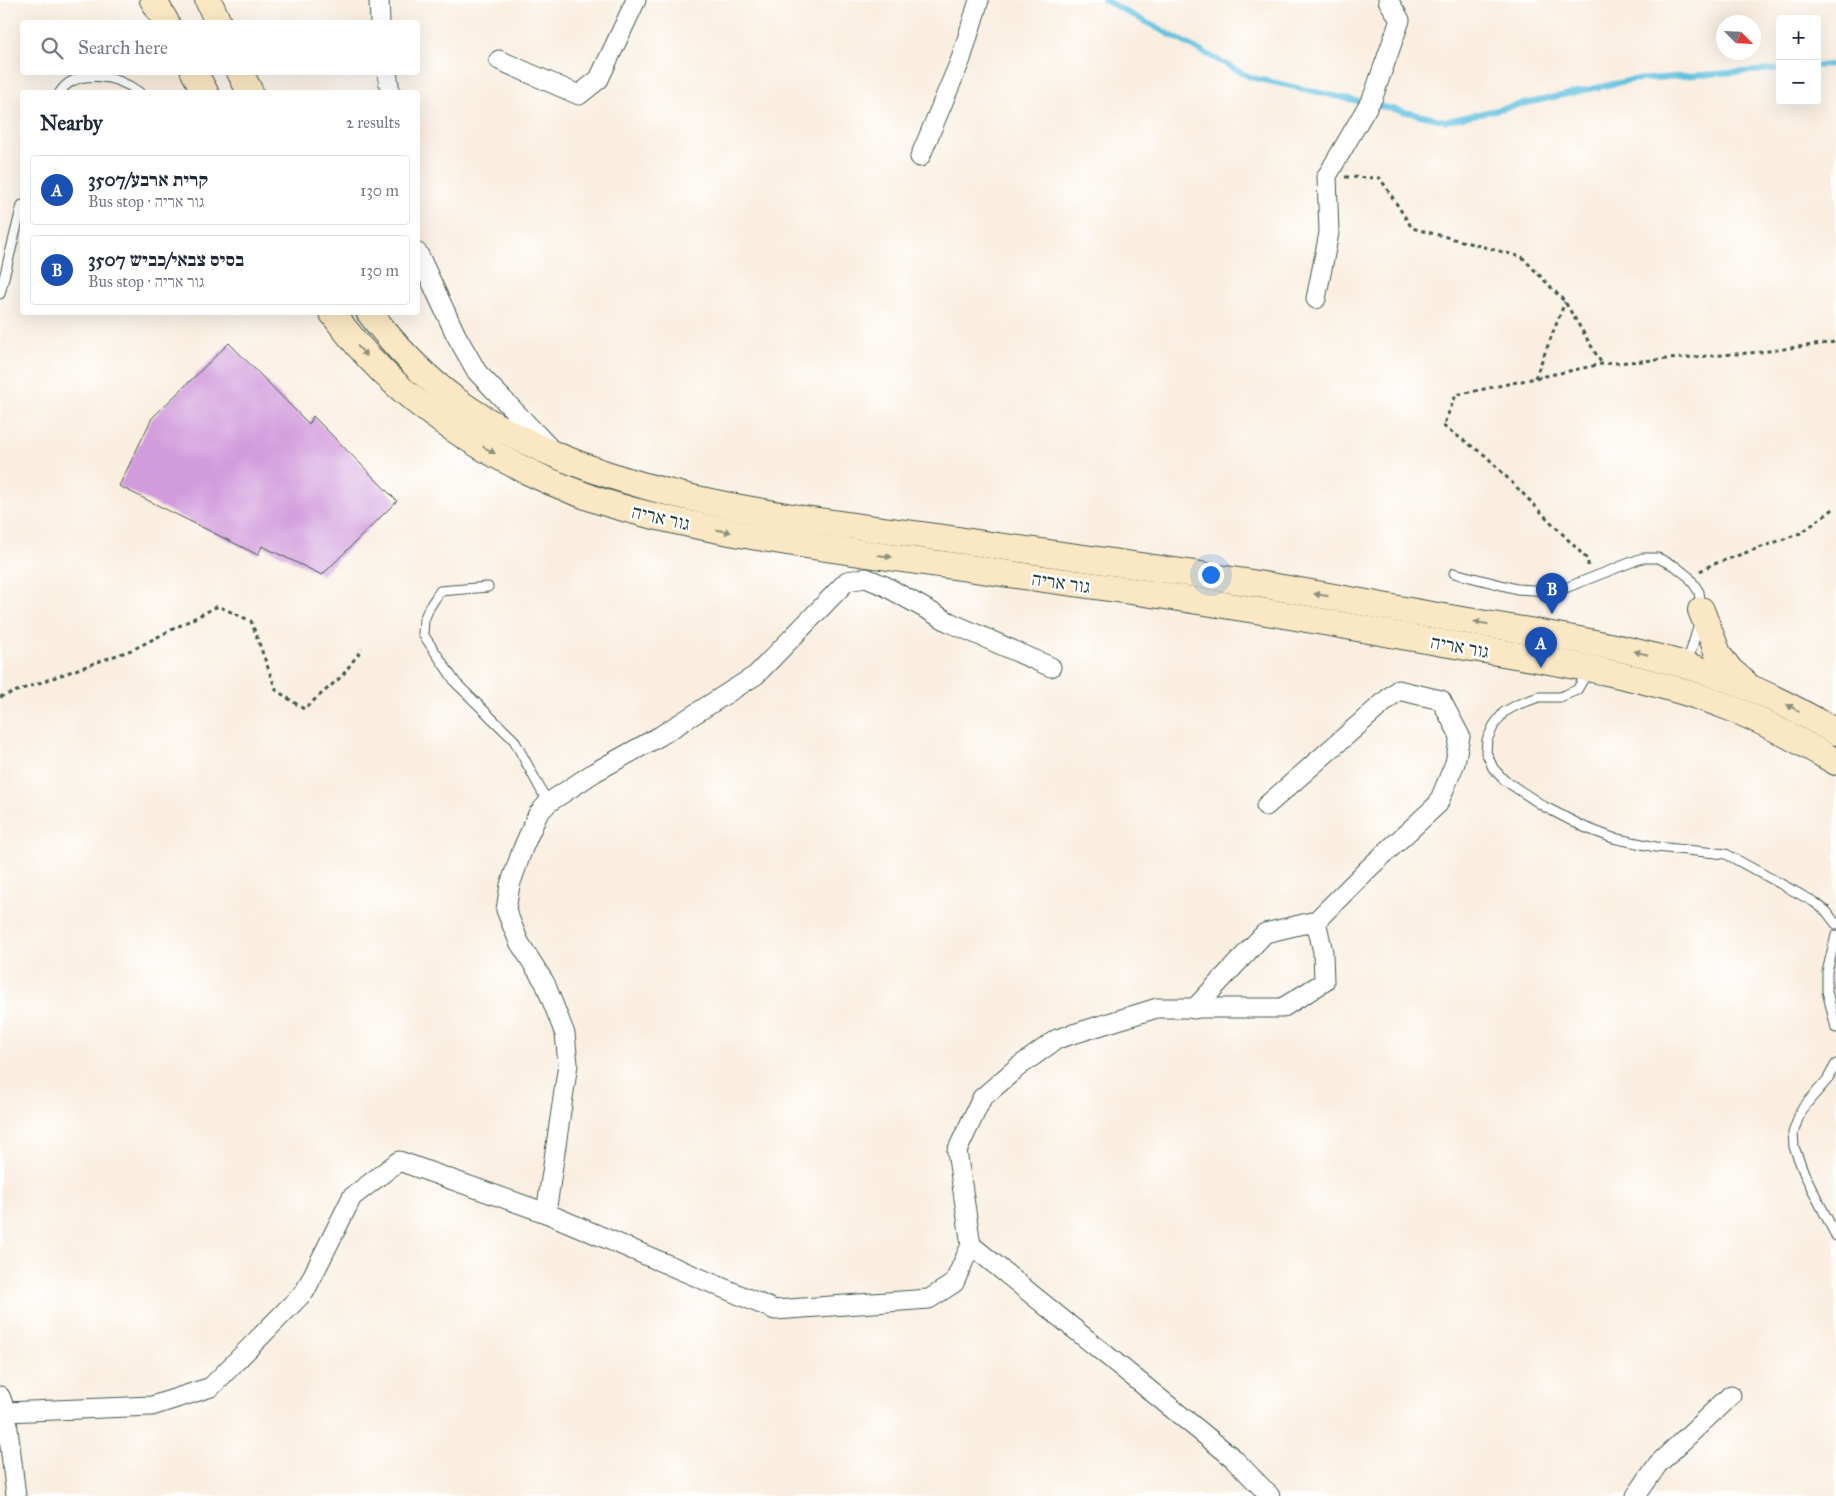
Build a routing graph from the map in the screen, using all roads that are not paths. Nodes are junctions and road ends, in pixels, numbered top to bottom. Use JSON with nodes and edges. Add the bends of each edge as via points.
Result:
{"nodes":[{"id":1,"x":153,"y":0,"type":"edge"},
{"id":2,"x":208,"y":0,"type":"edge"},
{"id":3,"x":379,"y":0,"type":"edge"},
{"id":4,"x":636,"y":0,"type":"edge"},
{"id":5,"x":979,"y":0,"type":"edge"},
{"id":6,"x":1388,"y":0,"type":"edge"},
{"id":7,"x":165,"y":20,"type":"edge"},
{"id":8,"x":217,"y":20,"type":"edge"},
{"id":9,"x":380,"y":20,"type":"edge"},
{"id":10,"x":499,"y":60,"type":"dead end"},
{"id":11,"x":196,"y":75,"type":"edge"},
{"id":12,"x":242,"y":75,"type":"edge"},
{"id":13,"x":387,"y":75,"type":"edge"},
{"id":14,"x":62,"y":90,"type":"edge"},
{"id":15,"x":136,"y":90,"type":"edge"},
{"id":16,"x":204,"y":90,"type":"edge"},
{"id":17,"x":249,"y":90,"type":"edge"},
{"id":18,"x":390,"y":90,"type":"edge"},
{"id":19,"x":920,"y":157,"type":"dead end"},
{"id":20,"x":20,"y":213,"type":"edge"},
{"id":21,"x":420,"y":257,"type":"edge"},
{"id":22,"x":0,"y":294,"type":"edge"},
{"id":23,"x":1316,"y":298,"type":"dead end"},
{"id":24,"x":334,"y":315,"type":"edge"},
{"id":25,"x":371,"y":315,"type":"edge"},
{"id":26,"x":556,"y":455,"type":"junction"},
{"id":27,"x":1454,"y":573,"type":"dead end"},
{"id":28,"x":488,"y":587,"type":"dead end"},
{"id":29,"x":1701,"y":610,"type":"junction"},
{"id":30,"x":1051,"y":667,"type":"dead end"},
{"id":31,"x":1589,"y":669,"type":"junction"},
{"id":32,"x":1683,"y":678,"type":"junction"},
{"id":33,"x":1752,"y":689,"type":"junction"},
{"id":34,"x":1836,"y":732,"type":"edge"},
{"id":35,"x":1836,"y":762,"type":"edge"},
{"id":36,"x":548,"y":803,"type":"junction"},
{"id":37,"x":1266,"y":806,"type":"dead end"},
{"id":38,"x":1316,"y":921,"type":"junction"},
{"id":39,"x":1836,"y":924,"type":"edge"},
{"id":40,"x":1836,"y":935,"type":"edge"},
{"id":41,"x":1194,"y":1009,"type":"junction"},
{"id":42,"x":1836,"y":1028,"type":"edge"},
{"id":43,"x":1836,"y":1064,"type":"edge"},
{"id":44,"x":546,"y":1213,"type":"junction"},
{"id":45,"x":1836,"y":1236,"type":"edge"},
{"id":46,"x":971,"y":1245,"type":"junction"},
{"id":47,"x":1731,"y":1395,"type":"dead end"},
{"id":48,"x":3,"y":1404,"type":"edge"},
{"id":49,"x":16,"y":1496,"type":"edge"},
{"id":50,"x":1270,"y":1496,"type":"edge"},
{"id":51,"x":1636,"y":1496,"type":"edge"}],
"edges":[{"from":1,"to":7,"type":"main road"},
{"from":2,"to":8,"type":"main road"},
{"from":3,"to":9,"type":"street"},
{"from":4,"to":10,"type":"street","via":[[600,79],[579,95]]},
{"from":5,"to":19,"type":"street","via":[[961,59]]},
{"from":6,"to":23,"type":"street","via":[[1400,20],[1382,72],[1373,97],[1327,176],[1329,233]]},
{"from":11,"to":16,"type":"main road"},
{"from":12,"to":17,"type":"main road"},
{"from":13,"to":18,"type":"street"},
{"from":14,"to":15,"type":"lane","via":[[81,78],[104,77]]},
{"from":20,"to":22,"type":"lane"},
{"from":21,"to":26,"type":"street","via":[[476,372]]},
{"from":24,"to":31,"type":"main road","name":"גור אריה","one_way":true,"via":[[374,364],[442,422],[502,458],[619,506],[802,545],[1221,604]]},
{"from":25,"to":26,"type":"main road","name":"גור אריה","via":[[406,355],[457,401]]},
{"from":32,"to":26,"type":"main road","name":"גור אריה","one_way":true,"via":[[1637,652],[1594,643],[1225,578],[816,520],[716,502],[604,475]]},
{"from":27,"to":29,"type":"lane","via":[[1517,589],[1547,591],[1568,587],[1642,558],[1658,558],[1690,576],[1699,592]]},
{"from":28,"to":36,"type":"lane","via":[[440,591],[424,620],[423,634],[456,683],[514,740]]},
{"from":29,"to":32,"type":"lane"},
{"from":29,"to":33,"type":"main road","via":[[1719,656]]},
{"from":30,"to":36,"type":"street","via":[[949,622],[866,578],[847,580],[756,675]]},
{"from":31,"to":32,"type":"main road","name":"גור אריה","via":[[1631,677]]},
{"from":31,"to":39,"type":"lane","via":[[1577,690],[1560,697],[1539,697],[1519,704],[1504,712],[1494,725],[1486,752],[1493,768],[1504,780],[1545,807],[1613,838],[1656,847],[1726,854],[1814,902]]},
{"from":32,"to":33,"type":"main road","name":"גור אריה"},
{"from":32,"to":35,"type":"main road","name":"גור אריה","via":[[1730,708],[1772,726]]},
{"from":34,"to":33,"type":"main road","name":"גור אריה","one_way":true},
{"from":36,"to":44,"type":"street","via":[[538,814],[523,848],[510,885],[506,910],[519,942],[545,983],[566,1034],[568,1064]]},
{"from":37,"to":38,"type":"street","via":[[1398,690],[1441,700],[1460,736],[1455,763],[1438,804]]},
{"from":38,"to":41,"type":"street","via":[[1265,933]]},
{"from":38,"to":41,"type":"street","via":[[1323,952],[1324,982],[1282,1008]]},
{"from":40,"to":42,"type":"lane","via":[[1827,972],[1827,991]]},
{"from":41,"to":46,"type":"street","via":[[1156,1008],[1057,1039],[982,1098],[957,1151]]},
{"from":43,"to":45,"type":"lane","via":[[1827,1080],[1801,1110],[1792,1133],[1804,1173]]},
{"from":44,"to":46,"type":"street","via":[[775,1310],[929,1299],[954,1283]]},
{"from":44,"to":48,"type":"street","via":[[399,1162],[352,1197],[305,1291],[211,1387],[152,1406]]},
{"from":46,"to":50,"type":"street","via":[[1233,1458]]},
{"from":47,"to":51,"type":"street","via":[[1658,1464]]},
{"from":48,"to":49,"type":"street"}]}
